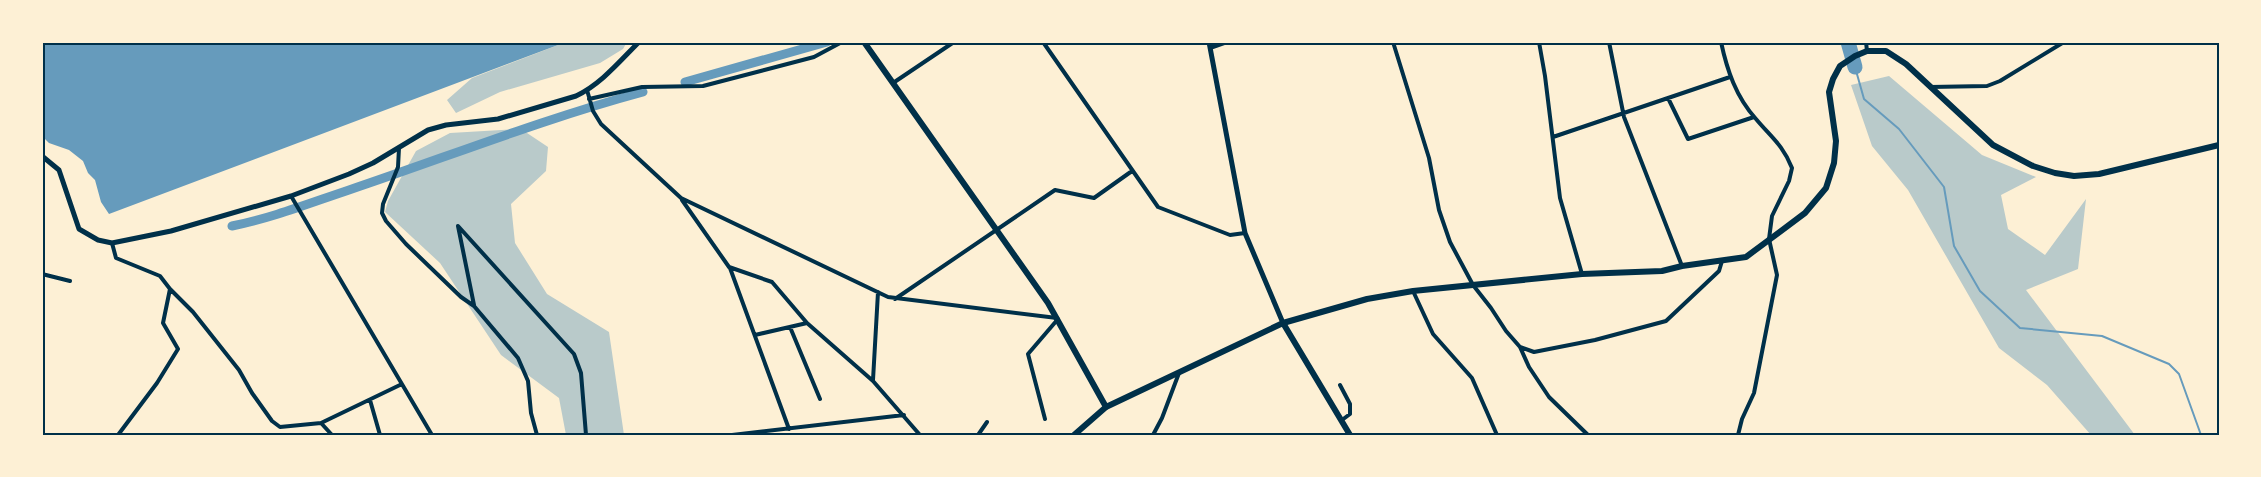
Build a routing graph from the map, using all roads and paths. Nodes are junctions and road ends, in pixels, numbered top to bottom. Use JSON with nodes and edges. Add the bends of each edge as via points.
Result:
{"nodes":[{"id":1,"x":639,"y":42,"type":"edge"},
{"id":2,"x":842,"y":42,"type":"edge"},
{"id":3,"x":864,"y":42,"type":"edge"},
{"id":4,"x":954,"y":42,"type":"edge"},
{"id":5,"x":1043,"y":42,"type":"edge"},
{"id":6,"x":1227,"y":42,"type":"edge"},
{"id":7,"x":1393,"y":42,"type":"edge"},
{"id":8,"x":1539,"y":42,"type":"edge"},
{"id":9,"x":1609,"y":42,"type":"edge"},
{"id":10,"x":1721,"y":42,"type":"edge"},
{"id":11,"x":1866,"y":42,"type":"edge"},
{"id":12,"x":2064,"y":42,"type":"edge"},
{"id":13,"x":1210,"y":45,"type":"edge"},
{"id":14,"x":1863,"y":53,"type":"junction"},
{"id":15,"x":1730,"y":77,"type":"junction"},
{"id":16,"x":893,"y":83,"type":"junction"},
{"id":17,"x":1929,"y":87,"type":"junction"},
{"id":18,"x":587,"y":90,"type":"junction"},
{"id":19,"x":1668,"y":98,"type":"junction"},
{"id":20,"x":590,"y":101,"type":"junction"},
{"id":21,"x":1624,"y":113,"type":"junction"},
{"id":22,"x":1754,"y":117,"type":"junction"},
{"id":23,"x":1553,"y":137,"type":"junction"},
{"id":24,"x":2219,"y":145,"type":"edge"},
{"id":25,"x":399,"y":148,"type":"junction"},
{"id":26,"x":42,"y":156,"type":"edge"},
{"id":27,"x":1132,"y":171,"type":"junction"},
{"id":28,"x":291,"y":196,"type":"junction"},
{"id":29,"x":681,"y":198,"type":"junction"},
{"id":30,"x":997,"y":230,"type":"junction"},
{"id":31,"x":1245,"y":233,"type":"junction"},
{"id":32,"x":1769,"y":239,"type":"junction"},
{"id":33,"x":112,"y":243,"type":"junction"},
{"id":34,"x":1722,"y":261,"type":"junction"},
{"id":35,"x":1682,"y":266,"type":"junction"},
{"id":36,"x":729,"y":267,"type":"junction"},
{"id":37,"x":42,"y":274,"type":"edge"},
{"id":38,"x":1582,"y":274,"type":"junction"},
{"id":39,"x":70,"y":281,"type":"dead end"},
{"id":40,"x":1473,"y":285,"type":"junction"},
{"id":41,"x":170,"y":289,"type":"junction"},
{"id":42,"x":1413,"y":291,"type":"junction"},
{"id":43,"x":878,"y":292,"type":"junction"},
{"id":44,"x":895,"y":298,"type":"junction"},
{"id":45,"x":474,"y":306,"type":"junction"},
{"id":46,"x":1058,"y":318,"type":"junction"},
{"id":47,"x":807,"y":323,"type":"junction"},
{"id":48,"x":1283,"y":323,"type":"junction"},
{"id":49,"x":790,"y":327,"type":"junction"},
{"id":50,"x":755,"y":335,"type":"junction"},
{"id":51,"x":1520,"y":347,"type":"junction"},
{"id":52,"x":1179,"y":373,"type":"junction"},
{"id":53,"x":873,"y":381,"type":"junction"},
{"id":54,"x":402,"y":384,"type":"junction"},
{"id":55,"x":1340,"y":384,"type":"dead end"},
{"id":56,"x":820,"y":399,"type":"dead end"},
{"id":57,"x":370,"y":400,"type":"junction"},
{"id":58,"x":1106,"y":407,"type":"junction"},
{"id":59,"x":904,"y":415,"type":"junction"},
{"id":60,"x":1045,"y":419,"type":"dead end"},
{"id":61,"x":1341,"y":421,"type":"junction"},
{"id":62,"x":987,"y":422,"type":"dead end"},
{"id":63,"x":321,"y":423,"type":"junction"},
{"id":64,"x":789,"y":429,"type":"junction"},
{"id":65,"x":118,"y":435,"type":"edge"},
{"id":66,"x":332,"y":435,"type":"edge"},
{"id":67,"x":380,"y":435,"type":"edge"},
{"id":68,"x":432,"y":435,"type":"edge"},
{"id":69,"x":537,"y":435,"type":"edge"},
{"id":70,"x":586,"y":435,"type":"edge"},
{"id":71,"x":732,"y":435,"type":"edge"},
{"id":72,"x":920,"y":435,"type":"edge"},
{"id":73,"x":978,"y":435,"type":"edge"},
{"id":74,"x":1074,"y":435,"type":"edge"},
{"id":75,"x":1153,"y":435,"type":"edge"},
{"id":76,"x":1350,"y":435,"type":"edge"},
{"id":77,"x":1497,"y":435,"type":"edge"},
{"id":78,"x":1588,"y":435,"type":"edge"},
{"id":79,"x":1738,"y":435,"type":"edge"}],
"edges":[{"from":1,"to":18,"type":"street"},
{"from":2,"to":20,"type":"street","via":[[814,57],[703,86],[642,87]]},
{"from":3,"to":16,"type":"main road"},
{"from":4,"to":16,"type":"street"},
{"from":5,"to":27,"type":"street"},
{"from":6,"to":13,"type":"street"},
{"from":7,"to":40,"type":"street","via":[[1429,158],[1439,210],[1450,242]]},
{"from":8,"to":23,"type":"street"},
{"from":9,"to":21,"type":"street"},
{"from":10,"to":15,"type":"street"},
{"from":11,"to":14,"type":"street"},
{"from":12,"to":17,"type":"street","via":[[1987,86]]},
{"from":13,"to":31,"type":"street"},
{"from":14,"to":17,"type":"main road","via":[[1886,51]]},
{"from":14,"to":32,"type":"main road","via":[[1840,66],[1829,92],[1836,141],[1826,188],[1805,213]]},
{"from":15,"to":19,"type":"street"},
{"from":15,"to":22,"type":"street"},
{"from":16,"to":30,"type":"main road"},
{"from":17,"to":24,"type":"main road","via":[[1993,145],[2055,173],[2099,174]]},
{"from":18,"to":20,"type":"street"},
{"from":18,"to":25,"type":"street","via":[[498,119],[446,125]]},
{"from":19,"to":21,"type":"street"},
{"from":19,"to":22,"type":"street","via":[[1688,139]]},
{"from":20,"to":29,"type":"street","via":[[601,124]]},
{"from":21,"to":23,"type":"street"},
{"from":21,"to":35,"type":"street"},
{"from":22,"to":32,"type":"street","via":[[1775,137],[1792,168],[1772,216]]},
{"from":23,"to":38,"type":"street","via":[[1560,198]]},
{"from":25,"to":28,"type":"street","via":[[349,174]]},
{"from":25,"to":45,"type":"street","via":[[398,167],[382,213],[406,244]]},
{"from":26,"to":33,"type":"street","via":[[59,170],[79,229]]},
{"from":27,"to":30,"type":"street","via":[[1094,198],[1054,190]]},
{"from":27,"to":31,"type":"street","via":[[1158,207],[1230,235]]},
{"from":28,"to":33,"type":"street","via":[[171,231]]},
{"from":28,"to":54,"type":"street"},
{"from":29,"to":36,"type":"street"},
{"from":29,"to":43,"type":"street"},
{"from":30,"to":44,"type":"street"},
{"from":30,"to":46,"type":"main road"},
{"from":31,"to":48,"type":"street"},
{"from":32,"to":34,"type":"main road","via":[[1746,257]]},
{"from":32,"to":79,"type":"street","via":[[1777,275],[1754,393]]},
{"from":33,"to":41,"type":"street","via":[[116,258],[160,276]]},
{"from":34,"to":35,"type":"main road"},
{"from":34,"to":51,"type":"street","via":[[1719,271],[1666,321],[1534,352]]},
{"from":35,"to":38,"type":"main road","via":[[1662,271]]},
{"from":36,"to":47,"type":"street","via":[[772,282]]},
{"from":36,"to":50,"type":"street"},
{"from":37,"to":39,"type":"street"},
{"from":38,"to":40,"type":"main road"},
{"from":40,"to":42,"type":"main road"},
{"from":40,"to":51,"type":"street"},
{"from":41,"to":63,"type":"street","via":[[239,370],[272,421],[280,427]]},
{"from":41,"to":65,"type":"street","via":[[163,323],[178,349]]},
{"from":42,"to":48,"type":"main road","via":[[1367,299]]},
{"from":42,"to":77,"type":"street","via":[[1432,334],[1472,378]]},
{"from":43,"to":44,"type":"street"},
{"from":43,"to":53,"type":"street"},
{"from":44,"to":46,"type":"street"},
{"from":45,"to":69,"type":"street","via":[[524,368]]},
{"from":45,"to":70,"type":"street","via":[[458,226],[574,354],[581,373]]},
{"from":46,"to":58,"type":"main road"},
{"from":46,"to":60,"type":"street","via":[[1028,354]]},
{"from":47,"to":49,"type":"street"},
{"from":47,"to":53,"type":"street"},
{"from":48,"to":52,"type":"main road"},
{"from":48,"to":61,"type":"main road"},
{"from":49,"to":50,"type":"street"},
{"from":49,"to":56,"type":"street"},
{"from":50,"to":64,"type":"street"},
{"from":51,"to":78,"type":"street","via":[[1549,397]]},
{"from":52,"to":58,"type":"main road"},
{"from":52,"to":75,"type":"street"},
{"from":53,"to":59,"type":"street"},
{"from":54,"to":57,"type":"street"},
{"from":54,"to":68,"type":"street"},
{"from":55,"to":61,"type":"street","via":[[1350,404],[1350,414]]},
{"from":57,"to":63,"type":"street"},
{"from":57,"to":67,"type":"street"},
{"from":58,"to":74,"type":"main road"},
{"from":59,"to":64,"type":"street"},
{"from":59,"to":72,"type":"street"},
{"from":61,"to":76,"type":"main road"},
{"from":62,"to":73,"type":"street"},
{"from":63,"to":66,"type":"street"},
{"from":64,"to":71,"type":"street"}]}
